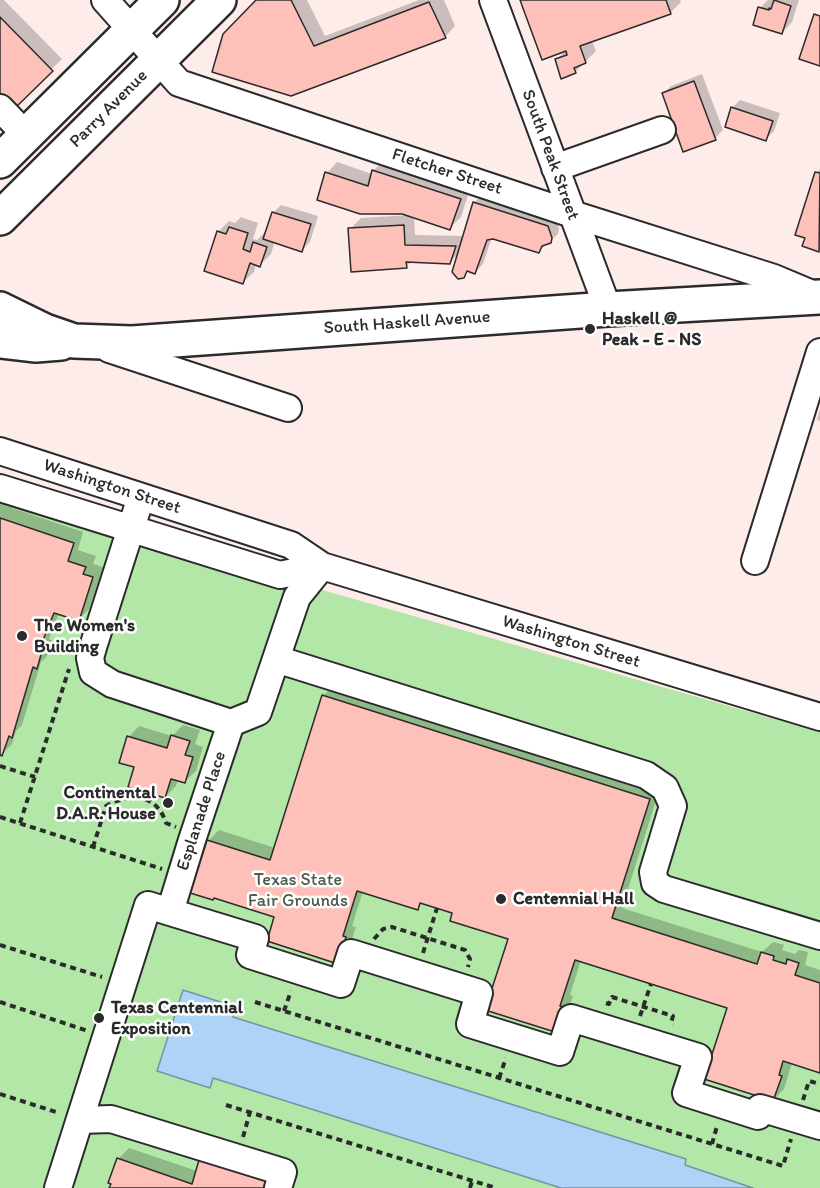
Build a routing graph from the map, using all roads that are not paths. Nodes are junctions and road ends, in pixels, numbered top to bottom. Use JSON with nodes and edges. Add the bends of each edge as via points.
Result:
{"nodes":[{"id":1,"x":105,"y":0,"type":"edge"},
{"id":2,"x":162,"y":0,"type":"edge"},
{"id":3,"x":219,"y":0,"type":"edge"},
{"id":4,"x":493,"y":0,"type":"edge"},
{"id":5,"x":132,"y":31,"type":"junction"},
{"id":6,"x":158,"y":60,"type":"junction"},
{"id":7,"x":0,"y":108,"type":"edge"},
{"id":8,"x":662,"y":130,"type":"dead end"},
{"id":9,"x":26,"y":135,"type":"junction"},
{"id":10,"x":0,"y":161,"type":"edge"},
{"id":11,"x":555,"y":168,"type":"junction"},
{"id":12,"x":572,"y":214,"type":"junction"},
{"id":13,"x":0,"y":218,"type":"edge"},
{"id":14,"x":820,"y":297,"type":"edge"},
{"id":15,"x":0,"y":309,"type":"edge"},
{"id":16,"x":608,"y":309,"type":"junction"},
{"id":17,"x":0,"y":341,"type":"edge"},
{"id":18,"x":80,"y":341,"type":"junction"},
{"id":19,"x":820,"y":352,"type":"edge"},
{"id":20,"x":288,"y":408,"type":"dead end"},
{"id":21,"x":0,"y":451,"type":"edge"},
{"id":22,"x":0,"y":488,"type":"edge"},
{"id":23,"x":141,"y":497,"type":"junction"},
{"id":24,"x":131,"y":528,"type":"junction"},
{"id":25,"x":755,"y":561,"type":"dead end"},
{"id":26,"x":322,"y":566,"type":"junction"},
{"id":27,"x":276,"y":659,"type":"junction"},
{"id":28,"x":820,"y":717,"type":"edge"},
{"id":29,"x":231,"y":723,"type":"junction"},
{"id":30,"x":170,"y":912,"type":"junction"},
{"id":31,"x":820,"y":936,"type":"edge"},
{"id":32,"x":81,"y":1120,"type":"junction"},
{"id":33,"x":820,"y":1126,"type":"edge"},
{"id":34,"x":58,"y":1188,"type":"edge"},
{"id":35,"x":278,"y":1188,"type":"edge"}],
"edges":[{"from":1,"to":5,"type":"street","name":"Fletcher Street"},
{"from":2,"to":5,"type":"main road"},
{"from":3,"to":6,"type":"main road","name":"Parry Avenue"},
{"from":4,"to":11,"type":"street","name":"South Peak Street"},
{"from":5,"to":6,"type":"street","name":"Fletcher Street"},
{"from":5,"to":9,"type":"main road"},
{"from":6,"to":12,"type":"street","name":"Fletcher Street","via":[[179,83]]},
{"from":6,"to":13,"type":"main road","name":"Parry Avenue"},
{"from":7,"to":9,"type":"street"},
{"from":8,"to":11,"type":"street"},
{"from":9,"to":10,"type":"main road"},
{"from":11,"to":12,"type":"street","name":"South Peak Street"},
{"from":12,"to":14,"type":"street","name":"Fletcher Street","via":[[774,278]]},
{"from":12,"to":16,"type":"street","name":"South Peak Street"},
{"from":14,"to":16,"type":"main road","name":"South Haskell Avenue"},
{"from":15,"to":18,"type":"main road","name":"South Haskell Avenue","via":[[45,331]]},
{"from":16,"to":18,"type":"main road","name":"South Haskell Avenue","via":[[132,343]]},
{"from":17,"to":18,"type":"main road","via":[[36,345]]},
{"from":18,"to":20,"type":"street"},
{"from":19,"to":25,"type":"street"},
{"from":21,"to":23,"type":"street","name":"Washington Street"},
{"from":22,"to":24,"type":"street","name":"Washington Street"},
{"from":23,"to":24,"type":"street"},
{"from":23,"to":26,"type":"street","name":"Washington Street","via":[[291,545]]},
{"from":24,"to":26,"type":"street","name":"Washington Street","via":[[280,575]]},
{"from":24,"to":29,"type":"street","via":[[90,658],[93,672],[112,684]]},
{"from":26,"to":27,"type":"street","via":[[297,597]]},
{"from":26,"to":28,"type":"street","name":"Washington Street"},
{"from":27,"to":29,"type":"street","via":[[258,712]]},
{"from":27,"to":31,"type":"street","via":[[646,774],[665,788],[673,806],[653,872],[655,883]]},
{"from":29,"to":30,"type":"street","name":"Esplanade Place"},
{"from":30,"to":32,"type":"street","via":[[148,905]]},
{"from":30,"to":33,"type":"street","via":[[255,938],[250,955],[341,984],[351,954],[479,993],[470,1024],[560,1052],[571,1018],[698,1057],[686,1094],[758,1116],[760,1108]]},
{"from":32,"to":34,"type":"street"},
{"from":32,"to":35,"type":"street","via":[[111,1119],[283,1172]]}]}
